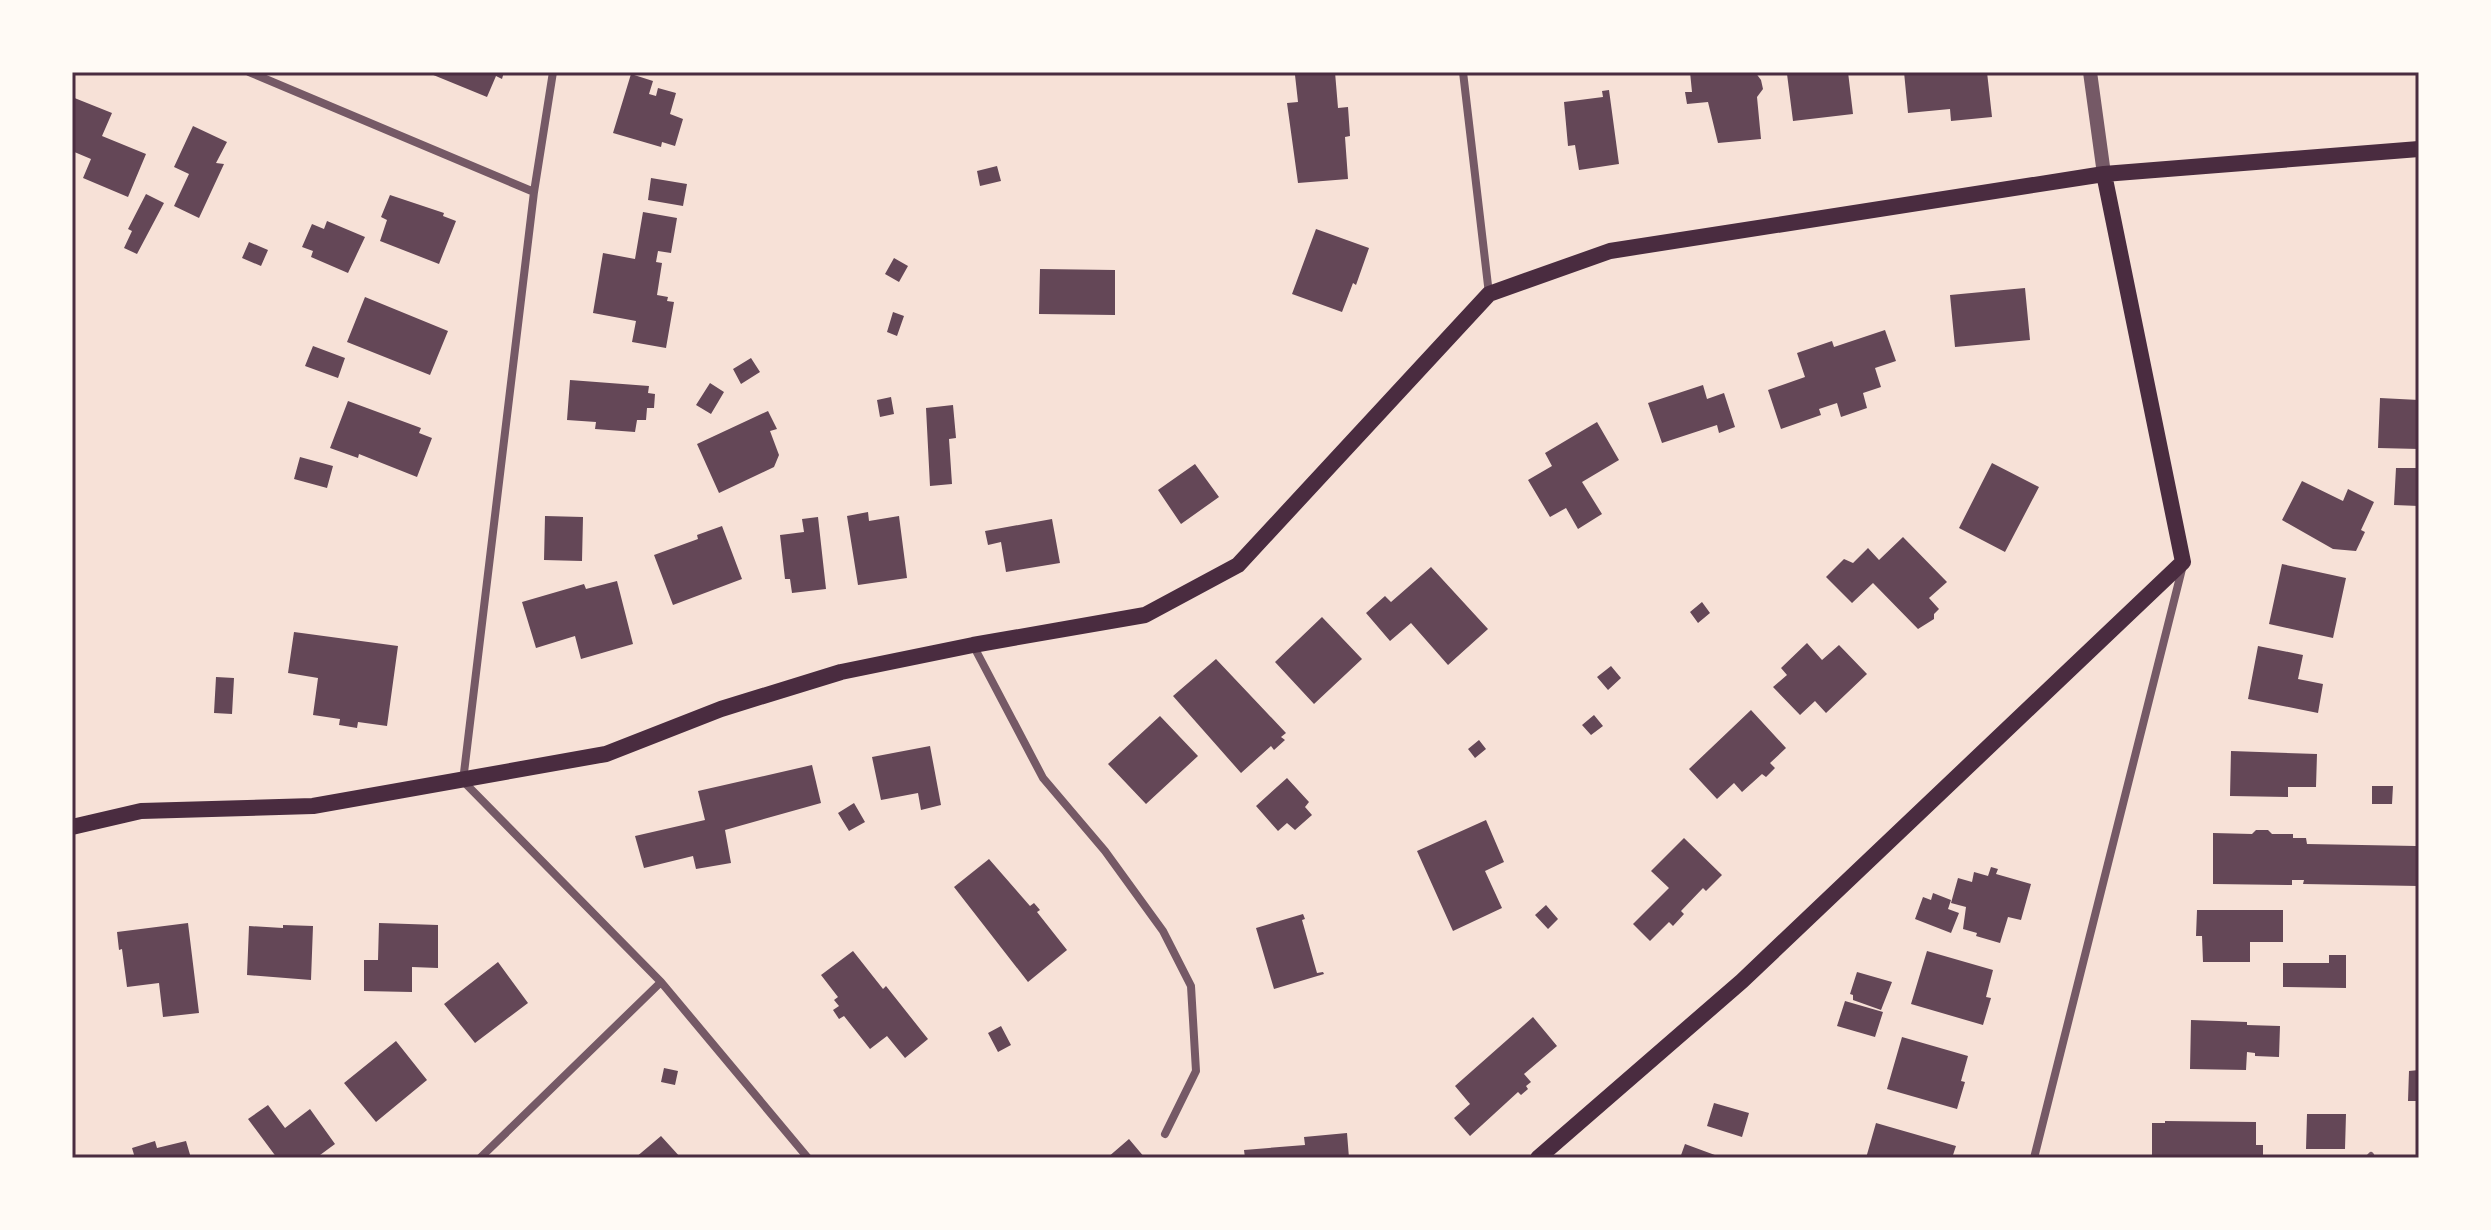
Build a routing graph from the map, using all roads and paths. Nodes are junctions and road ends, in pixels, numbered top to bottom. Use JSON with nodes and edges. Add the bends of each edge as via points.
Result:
{"nodes":[{"id":1,"x":249,"y":72,"type":"edge"},
{"id":2,"x":553,"y":72,"type":"edge"},
{"id":3,"x":1463,"y":72,"type":"edge"},
{"id":4,"x":2090,"y":72,"type":"edge"},
{"id":5,"x":2419,"y":149,"type":"edge"},
{"id":6,"x":2104,"y":174,"type":"junction"},
{"id":7,"x":534,"y":192,"type":"junction"},
{"id":8,"x":1489,"y":294,"type":"junction"},
{"id":9,"x":2183,"y":562,"type":"junction"},
{"id":10,"x":973,"y":645,"type":"junction"},
{"id":11,"x":463,"y":781,"type":"junction"},
{"id":12,"x":72,"y":827,"type":"edge"},
{"id":13,"x":661,"y":982,"type":"junction"},
{"id":14,"x":1165,"y":1134,"type":"dead end"},
{"id":15,"x":480,"y":1158,"type":"edge"},
{"id":16,"x":808,"y":1158,"type":"edge"},
{"id":17,"x":1538,"y":1158,"type":"edge"},
{"id":18,"x":2034,"y":1158,"type":"edge"}],
"edges":[{"from":1,"to":7,"type":"street"},
{"from":2,"to":7,"type":"street"},
{"from":3,"to":8,"type":"street"},
{"from":4,"to":6,"type":"street"},
{"from":5,"to":6,"type":"main road"},
{"from":6,"to":8,"type":"main road","via":[[1610,251]]},
{"from":6,"to":9,"type":"main road"},
{"from":7,"to":11,"type":"street"},
{"from":8,"to":10,"type":"main road","via":[[1238,565],[1145,615]]},
{"from":9,"to":17,"type":"main road","via":[[1742,981]]},
{"from":9,"to":18,"type":"street"},
{"from":10,"to":11,"type":"main road","via":[[841,672],[721,709],[606,754]]},
{"from":10,"to":14,"type":"street","via":[[1043,778],[1163,931],[1191,986],[1196,1071]]},
{"from":11,"to":12,"type":"main road","via":[[313,806],[141,811]]},
{"from":11,"to":13,"type":"street"},
{"from":13,"to":15,"type":"street"},
{"from":13,"to":16,"type":"street"}]}
